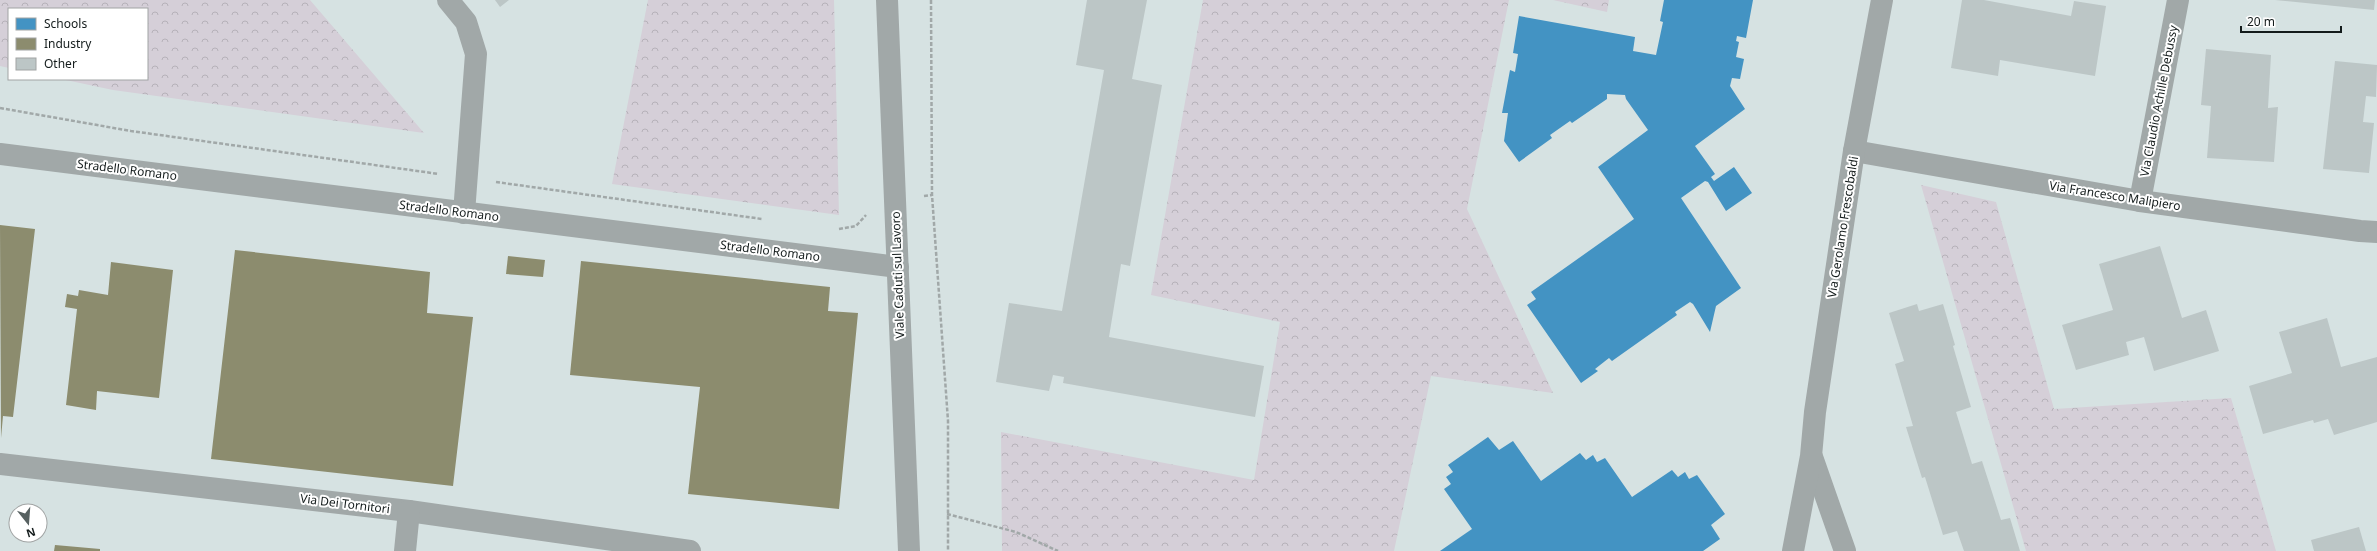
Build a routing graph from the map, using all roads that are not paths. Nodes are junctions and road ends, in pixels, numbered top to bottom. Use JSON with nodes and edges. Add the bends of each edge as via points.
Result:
{"nodes":[{"id":1,"x":448,"y":0,"type":"edge"},
{"id":2,"x":887,"y":0,"type":"edge"},
{"id":3,"x":1882,"y":0,"type":"edge"},
{"id":4,"x":2178,"y":0,"type":"edge"},
{"id":5,"x":1854,"y":151,"type":"junction"},
{"id":6,"x":0,"y":154,"type":"edge"},
{"id":7,"x":2140,"y":201,"type":"junction"},
{"id":8,"x":464,"y":212,"type":"junction"},
{"id":9,"x":2377,"y":232,"type":"edge"},
{"id":10,"x":898,"y":267,"type":"junction"},
{"id":11,"x":1811,"y":456,"type":"junction"},
{"id":12,"x":0,"y":464,"type":"edge"},
{"id":13,"x":409,"y":511,"type":"junction"},
{"id":14,"x":405,"y":551,"type":"edge"},
{"id":15,"x":690,"y":551,"type":"edge"},
{"id":16,"x":909,"y":551,"type":"edge"},
{"id":17,"x":1793,"y":551,"type":"edge"},
{"id":18,"x":1845,"y":551,"type":"edge"}],
"edges":[{"from":1,"to":8,"type":"street","via":[[466,22],[476,54]]},
{"from":2,"to":10,"type":"street","name":"Viale Caduti sul Lavoro"},
{"from":3,"to":5,"type":"street","name":"Via Gerolamo Frescobaldi"},
{"from":4,"to":7,"type":"street","name":"Via Claudio Achille Debussy"},
{"from":5,"to":7,"type":"street","name":"Via Francesco Malipiero"},
{"from":5,"to":11,"type":"street","name":"Via Gerolamo Frescobaldi","via":[[1815,412]]},
{"from":6,"to":8,"type":"street","name":"Stradello Romano"},
{"from":7,"to":9,"type":"street","name":"Via Francesco Malipiero"},
{"from":8,"to":10,"type":"street","name":"Stradello Romano"},
{"from":10,"to":16,"type":"street","name":"Viale Caduti sul Lavoro"},
{"from":11,"to":17,"type":"street","name":"Via Gerolamo Frescobaldi"},
{"from":11,"to":18,"type":"street","name":"Via Gerolamo Frescobaldi"},
{"from":12,"to":13,"type":"street","name":"Via Dei Tornitori"},
{"from":13,"to":14,"type":"street"},
{"from":13,"to":15,"type":"street","name":"Via Dei Tornitori"}]}
